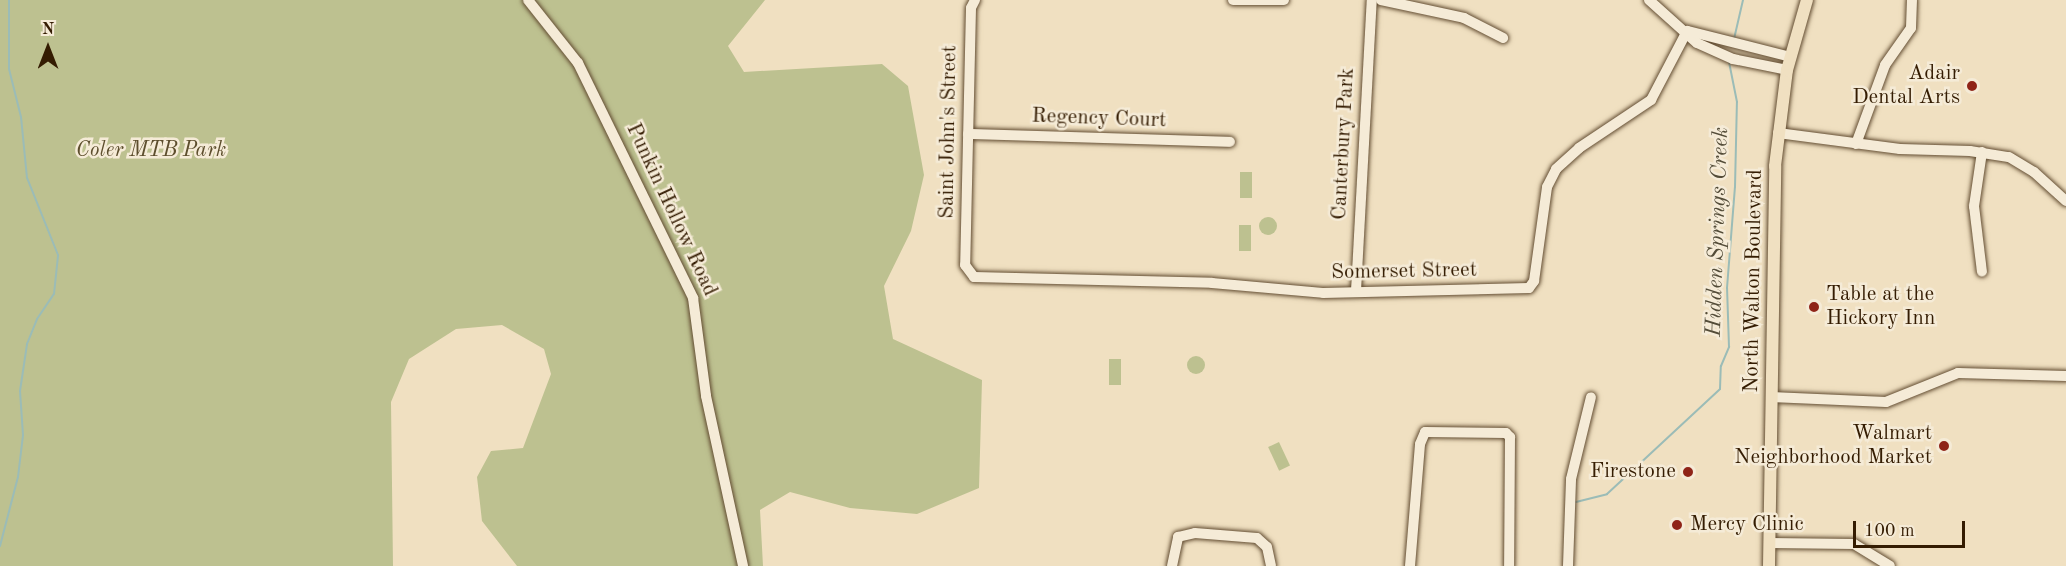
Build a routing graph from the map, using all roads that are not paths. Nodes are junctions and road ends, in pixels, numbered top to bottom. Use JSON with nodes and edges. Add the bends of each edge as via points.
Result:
{"nodes":[{"id":1,"x":528,"y":0,"type":"edge"},
{"id":2,"x":975,"y":0,"type":"edge"},
{"id":3,"x":1233,"y":0,"type":"edge"},
{"id":4,"x":1284,"y":0,"type":"edge"},
{"id":5,"x":1372,"y":0,"type":"edge"},
{"id":6,"x":1381,"y":0,"type":"edge"},
{"id":7,"x":1649,"y":0,"type":"edge"},
{"id":8,"x":1807,"y":0,"type":"edge"},
{"id":9,"x":1912,"y":0,"type":"edge"},
{"id":10,"x":1687,"y":31,"type":"junction"},
{"id":11,"x":1503,"y":38,"type":"dead end"},
{"id":12,"x":1789,"y":64,"type":"junction"},
{"id":13,"x":1778,"y":133,"type":"junction"},
{"id":14,"x":968,"y":134,"type":"junction"},
{"id":15,"x":1230,"y":142,"type":"dead end"},
{"id":16,"x":1856,"y":144,"type":"junction"},
{"id":17,"x":1982,"y":152,"type":"junction"},
{"id":18,"x":2066,"y":201,"type":"edge"},
{"id":19,"x":965,"y":265,"type":"joint"},
{"id":20,"x":1983,"y":272,"type":"dead end"},
{"id":21,"x":1356,"y":291,"type":"junction"},
{"id":22,"x":2066,"y":376,"type":"edge"},
{"id":23,"x":1771,"y":397,"type":"junction"},
{"id":24,"x":1591,"y":398,"type":"dead end"},
{"id":25,"x":1769,"y":543,"type":"junction"},
{"id":26,"x":743,"y":566,"type":"edge"},
{"id":27,"x":1173,"y":566,"type":"edge"},
{"id":28,"x":1271,"y":566,"type":"edge"},
{"id":29,"x":1410,"y":566,"type":"edge"},
{"id":30,"x":1509,"y":566,"type":"edge"},
{"id":31,"x":1568,"y":566,"type":"edge"},
{"id":32,"x":1769,"y":566,"type":"edge"},
{"id":33,"x":1890,"y":566,"type":"edge"}],
"edges":[{"from":1,"to":26,"type":"street","name":"Punkin Hollow Road","via":[[578,63],[693,298],[706,396]]},
{"from":2,"to":14,"type":"street","name":"Saint John's Street","via":[[971,8]]},
{"from":3,"to":4,"type":"street"},
{"from":5,"to":21,"type":"street","name":"Canterbury Park"},
{"from":6,"to":11,"type":"street","via":[[1464,18]]},
{"from":7,"to":10,"type":"street"},
{"from":8,"to":12,"type":"main road","name":"North Walton Boulevard"},
{"from":9,"to":16,"type":"street","via":[[1911,28],[1885,65]]},
{"from":10,"to":12,"type":"street"},
{"from":10,"to":12,"type":"street","via":[[1697,43],[1733,59]]},
{"from":10,"to":21,"type":"street","name":"Somerset Street","via":[[1651,100],[1564,159],[1552,176],[1533,285],[1516,290]]},
{"from":12,"to":13,"type":"main road","name":"North Walton Boulevard"},
{"from":13,"to":16,"type":"street"},
{"from":13,"to":23,"type":"main road","name":"North Walton Boulevard"},
{"from":14,"to":15,"type":"street","name":"Regency Court"},
{"from":14,"to":19,"type":"street","name":"Saint John's Street"},
{"from":16,"to":17,"type":"street"},
{"from":17,"to":18,"type":"street","via":[[2009,158],[2034,172]]},
{"from":17,"to":20,"type":"street","via":[[1974,206]]},
{"from":19,"to":21,"type":"street","name":"Somerset Street","via":[[974,277],[981,278],[1212,283],[1323,293]]},
{"from":22,"to":23,"type":"street","via":[[1958,373],[1886,402]]},
{"from":23,"to":25,"type":"main road","name":"North Walton Boulevard"},
{"from":24,"to":31,"type":"street","via":[[1571,479]]},
{"from":25,"to":32,"type":"main road","name":"North Walton Boulevard"},
{"from":25,"to":33,"type":"street","via":[[1854,544]]},
{"from":27,"to":28,"type":"street","via":[[1179,537],[1195,533],[1257,538],[1267,547]]},
{"from":29,"to":30,"type":"street","via":[[1420,444],[1425,432],[1506,433],[1512,444]]}]}
